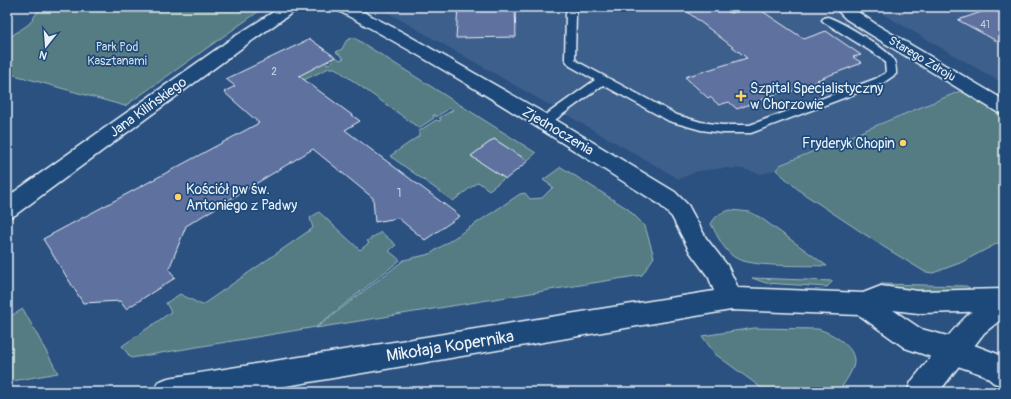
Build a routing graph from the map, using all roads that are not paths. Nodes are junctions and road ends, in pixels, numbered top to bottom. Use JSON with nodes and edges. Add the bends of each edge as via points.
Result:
{"nodes":[{"id":1,"x":291,"y":7,"type":"edge"},
{"id":2,"x":842,"y":7,"type":"edge"},
{"id":3,"x":351,"y":9,"type":"edge"},
{"id":4,"x":571,"y":12,"type":"dead end"},
{"id":5,"x":827,"y":20,"type":"dead end"},
{"id":6,"x":602,"y":80,"type":"junction"},
{"id":7,"x":1004,"y":108,"type":"edge"},
{"id":8,"x":544,"y":122,"type":"junction"},
{"id":9,"x":7,"y":209,"type":"edge"},
{"id":10,"x":732,"y":299,"type":"junction"},
{"id":11,"x":1004,"y":301,"type":"edge"},
{"id":12,"x":864,"y":304,"type":"junction"},
{"id":13,"x":955,"y":351,"type":"junction"},
{"id":14,"x":1004,"y":373,"type":"edge"},
{"id":15,"x":168,"y":392,"type":"edge"},
{"id":16,"x":921,"y":392,"type":"edge"}],
"edges":[{"from":1,"to":9,"type":"street","name":"Jana Kilińskiego"},
{"from":2,"to":7,"type":"street","name":"Starego Zdroju","via":[[871,28]]},
{"from":3,"to":8,"type":"street","name":"Zjednoczenia"},
{"from":4,"to":6,"type":"lane","via":[[570,59]]},
{"from":5,"to":6,"type":"lane","via":[[888,59],[891,74],[879,81],[750,129],[701,126],[673,118]]},
{"from":6,"to":8,"type":"lane"},
{"from":8,"to":10,"type":"street","name":"Zjednoczenia","via":[[652,187],[674,204],[686,218],[698,245],[718,272]]},
{"from":10,"to":12,"type":"street","name":"Mikołaja Kopernika"},
{"from":10,"to":15,"type":"street","name":"Mikołaja Kopernika"},
{"from":11,"to":12,"type":"street","via":[[918,302],[881,297]]},
{"from":11,"to":13,"type":"street","via":[[975,325]]},
{"from":12,"to":13,"type":"street","via":[[914,340]]},
{"from":13,"to":14,"type":"street","via":[[993,365]]},
{"from":13,"to":16,"type":"street"}]}
